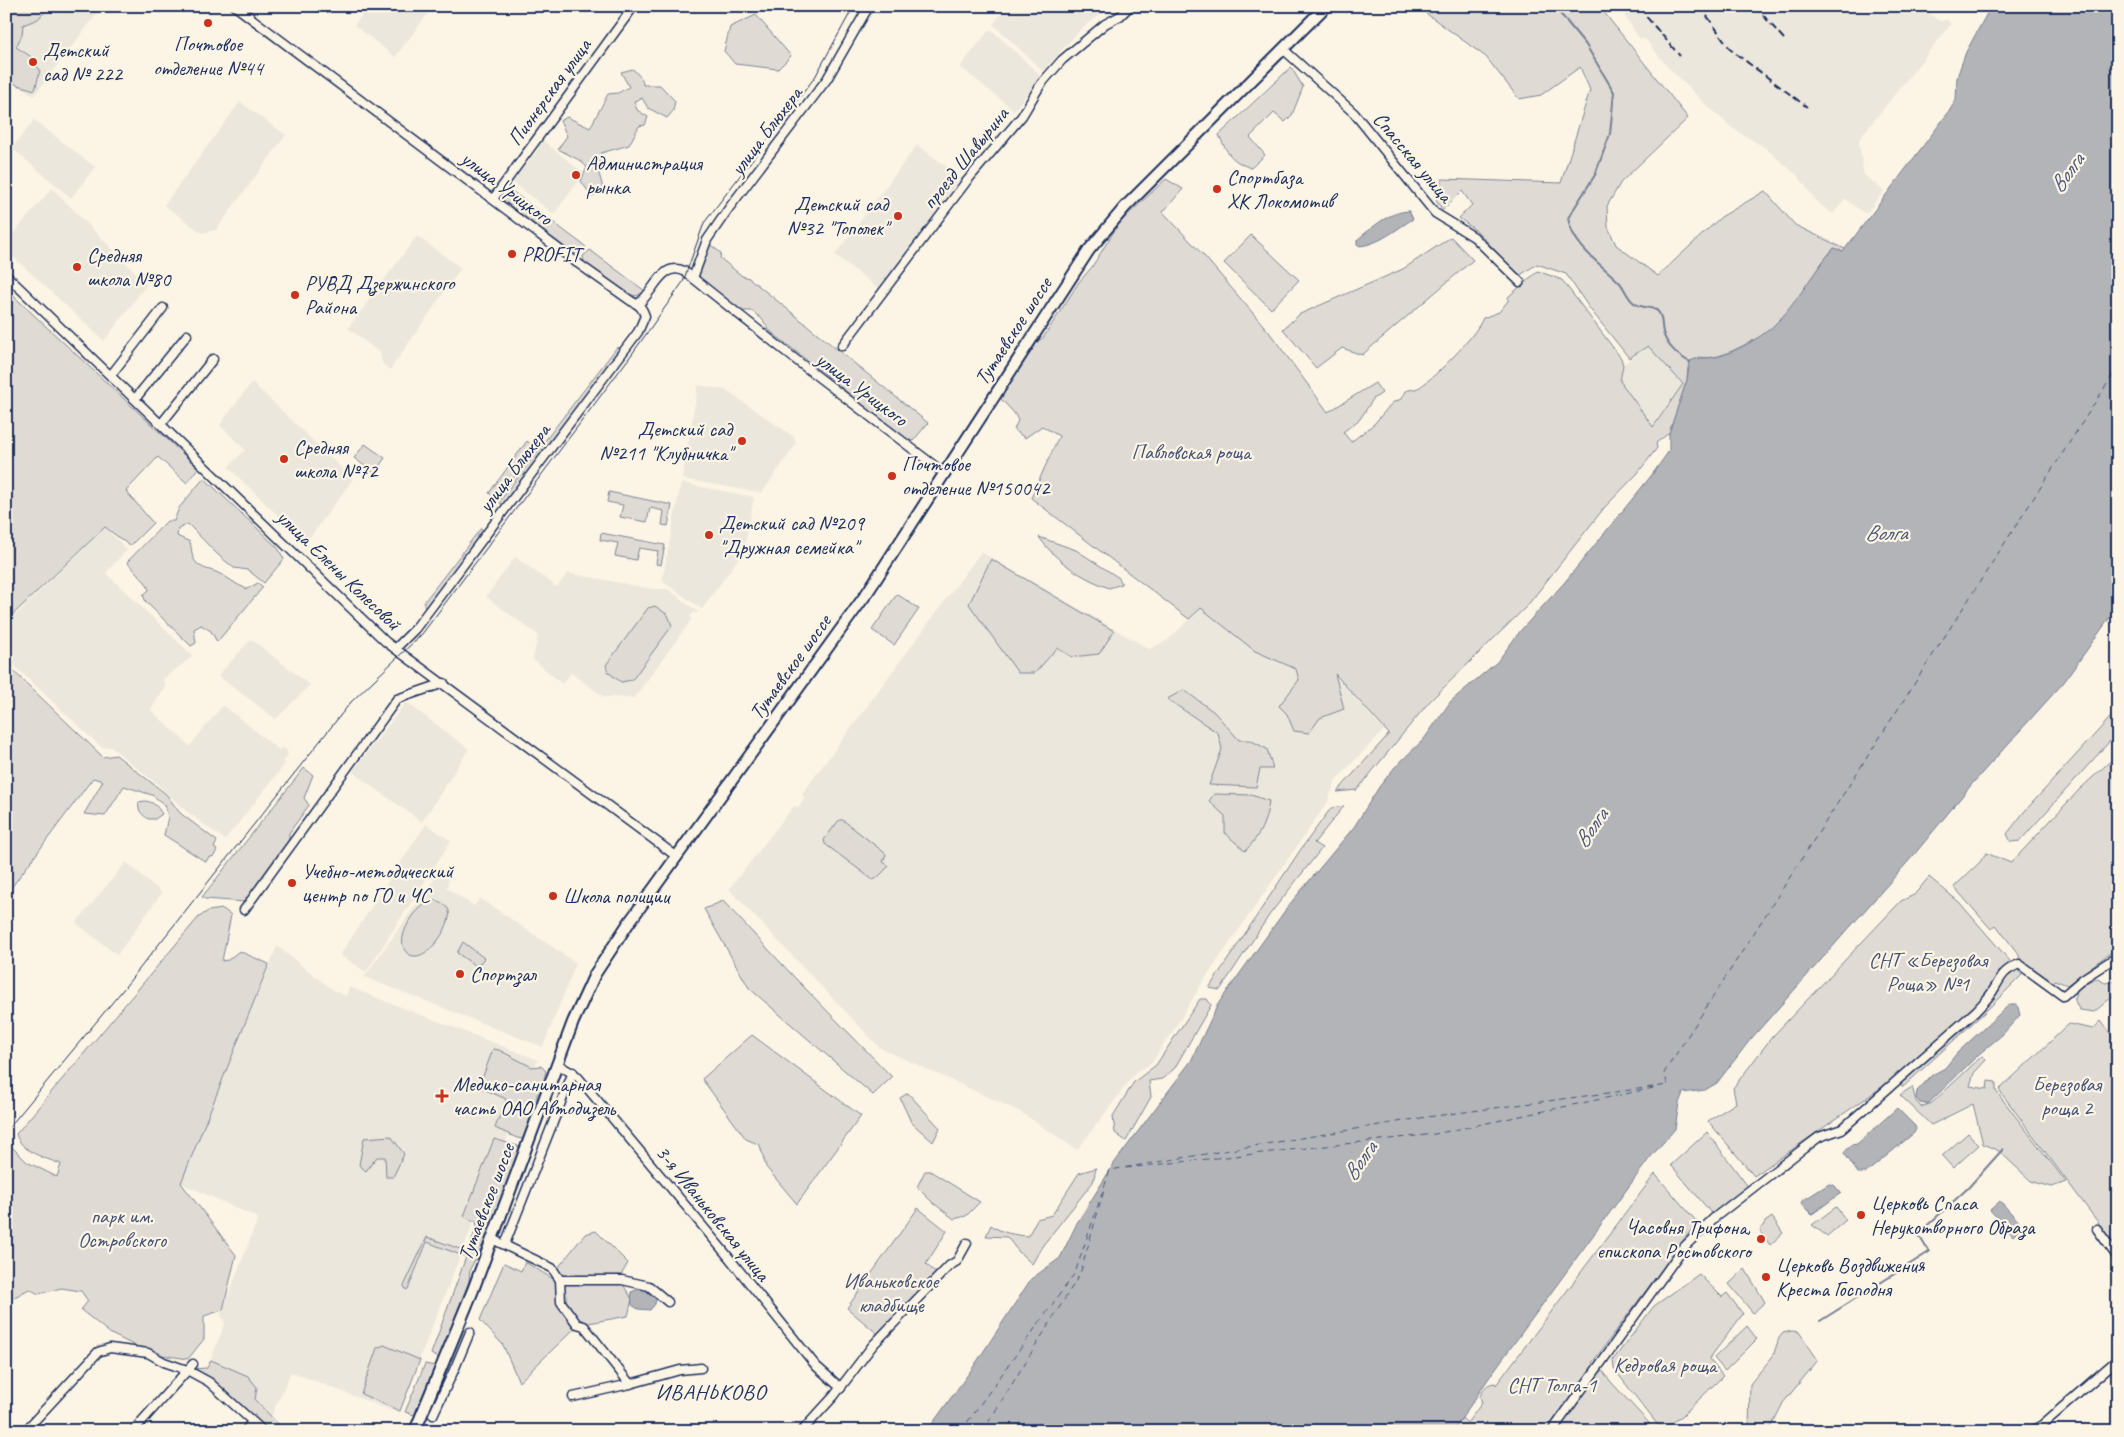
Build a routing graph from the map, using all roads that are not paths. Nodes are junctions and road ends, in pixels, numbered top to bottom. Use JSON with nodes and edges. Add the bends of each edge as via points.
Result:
{"nodes":[{"id":1,"x":235,"y":6,"type":"edge"},
{"id":2,"x":634,"y":6,"type":"edge"},
{"id":3,"x":869,"y":6,"type":"edge"},
{"id":4,"x":1130,"y":6,"type":"edge"},
{"id":5,"x":1326,"y":6,"type":"edge"},
{"id":6,"x":1283,"y":49,"type":"junction"},
{"id":7,"x":493,"y":199,"type":"junction"},
{"id":8,"x":6,"y":274,"type":"edge"},
{"id":9,"x":693,"y":278,"type":"junction"},
{"id":10,"x":1520,"y":282,"type":"dead end"},
{"id":11,"x":638,"y":304,"type":"junction"},
{"id":12,"x":163,"y":308,"type":"dead end"},
{"id":13,"x":187,"y":335,"type":"dead end"},
{"id":14,"x":842,"y":346,"type":"dead end"},
{"id":15,"x":213,"y":359,"type":"dead end"},
{"id":16,"x":111,"y":376,"type":"junction"},
{"id":17,"x":135,"y":399,"type":"junction"},
{"id":18,"x":160,"y":424,"type":"junction"},
{"id":19,"x":944,"y":473,"type":"junction"},
{"id":20,"x":396,"y":648,"type":"junction"},
{"id":21,"x":444,"y":683,"type":"junction"},
{"id":22,"x":676,"y":856,"type":"junction"},
{"id":23,"x":244,"y":910,"type":"dead end"},
{"id":24,"x":2118,"y":956,"type":"edge"},
{"id":25,"x":557,"y":1064,"type":"junction"},
{"id":26,"x":573,"y":1072,"type":"junction"},
{"id":27,"x":2097,"y":1229,"type":"dead end"},
{"id":28,"x":492,"y":1239,"type":"junction"},
{"id":29,"x":967,"y":1243,"type":"dead end"},
{"id":30,"x":505,"y":1244,"type":"junction"},
{"id":31,"x":2118,"y":1258,"type":"edge"},
{"id":32,"x":560,"y":1280,"type":"junction"},
{"id":33,"x":668,"y":1302,"type":"dead end"},
{"id":34,"x":470,"y":1332,"type":"dead end"},
{"id":35,"x":2118,"y":1359,"type":"edge"},
{"id":36,"x":443,"y":1362,"type":"junction"},
{"id":37,"x":190,"y":1367,"type":"junction"},
{"id":38,"x":455,"y":1368,"type":"junction"},
{"id":39,"x":701,"y":1368,"type":"dead end"},
{"id":40,"x":630,"y":1384,"type":"junction"},
{"id":41,"x":841,"y":1388,"type":"junction"},
{"id":42,"x":573,"y":1396,"type":"dead end"},
{"id":43,"x":433,"y":1415,"type":"dead end"},
{"id":44,"x":252,"y":1422,"type":"junction"},
{"id":45,"x":25,"y":1431,"type":"edge"},
{"id":46,"x":133,"y":1431,"type":"edge"},
{"id":47,"x":244,"y":1431,"type":"edge"},
{"id":48,"x":263,"y":1431,"type":"edge"},
{"id":49,"x":415,"y":1431,"type":"edge"},
{"id":50,"x":802,"y":1431,"type":"edge"},
{"id":51,"x":1552,"y":1431,"type":"edge"},
{"id":52,"x":2031,"y":1431,"type":"edge"}],
"edges":[{"from":1,"to":7,"type":"street","name":"улица Урицкого"},
{"from":2,"to":7,"type":"street","name":"Пионерская улица"},
{"from":3,"to":9,"type":"street","name":"улица Блюхера","via":[[827,79],[707,240]]},
{"from":4,"to":14,"type":"street","name":"проезд Шавырина","via":[[1062,60],[1041,84],[1022,116],[966,182]]},
{"from":5,"to":6,"type":"main road","name":"Тутаевское шоссе"},
{"from":6,"to":10,"type":"street","name":"Спасская улица","via":[[1354,113],[1435,213],[1474,237]]},
{"from":6,"to":19,"type":"main road","name":"Тутаевское шоссе","via":[[1125,207],[1089,250]]},
{"from":7,"to":11,"type":"street","name":"улица Урицкого"},
{"from":8,"to":16,"type":"street","name":"улица Елены Колесовой"},
{"from":9,"to":11,"type":"street","name":"улица Урицкого","via":[[680,269],[667,270]]},
{"from":9,"to":19,"type":"street","name":"улица Урицкого"},
{"from":11,"to":20,"type":"street","name":"улица Блюхера","via":[[645,316],[638,332],[415,629]]},
{"from":12,"to":16,"type":"street"},
{"from":13,"to":17,"type":"street"},
{"from":15,"to":18,"type":"street"},
{"from":16,"to":17,"type":"street","name":"улица Елены Колесовой"},
{"from":17,"to":18,"type":"street","name":"улица Елены Колесовой"},
{"from":18,"to":20,"type":"street","name":"улица Елены Колесовой","via":[[386,642]]},
{"from":19,"to":22,"type":"main road","name":"Тутаевское шоссе","via":[[867,593]]},
{"from":20,"to":21,"type":"street","name":"улица Елены Колесовой"},
{"from":21,"to":22,"type":"street","name":"улица Елены Колесовой"},
{"from":21,"to":23,"type":"street","via":[[397,698]]},
{"from":22,"to":25,"type":"main road","name":"Тутаевское шоссе","via":[[607,954],[584,997]]},
{"from":24,"to":51,"type":"street","via":[[2063,996],[2018,964],[2006,970],[1976,1011],[1842,1129],[1819,1137],[1714,1218],[1684,1247]]},
{"from":25,"to":26,"type":"street","name":"3-я Иваньковская улица"},
{"from":25,"to":28,"type":"main road","name":"Тутаевское шоссе"},
{"from":26,"to":30,"type":"street"},
{"from":26,"to":41,"type":"street","name":"3-я Иваньковская улица","via":[[816,1366]]},
{"from":27,"to":31,"type":"street"},
{"from":28,"to":30,"type":"street"},
{"from":28,"to":36,"type":"main road","name":"Тутаевское шоссе"},
{"from":29,"to":41,"type":"street","via":[[957,1261],[873,1345]]},
{"from":30,"to":32,"type":"street","via":[[552,1268]]},
{"from":32,"to":33,"type":"street","via":[[622,1280],[649,1286]]},
{"from":32,"to":40,"type":"street","via":[[561,1302]]},
{"from":34,"to":38,"type":"street"},
{"from":35,"to":52,"type":"street"},
{"from":36,"to":38,"type":"street"},
{"from":36,"to":49,"type":"main road","name":"Тутаевское шоссе"},
{"from":37,"to":44,"type":"street"},
{"from":37,"to":45,"type":"street","via":[[164,1362],[148,1353],[110,1348],[98,1352]]},
{"from":37,"to":46,"type":"street"},
{"from":38,"to":43,"type":"street"},
{"from":39,"to":40,"type":"street","via":[[680,1370]]},
{"from":40,"to":42,"type":"street"},
{"from":41,"to":50,"type":"street"},
{"from":44,"to":47,"type":"street"},
{"from":44,"to":48,"type":"street"}]}
